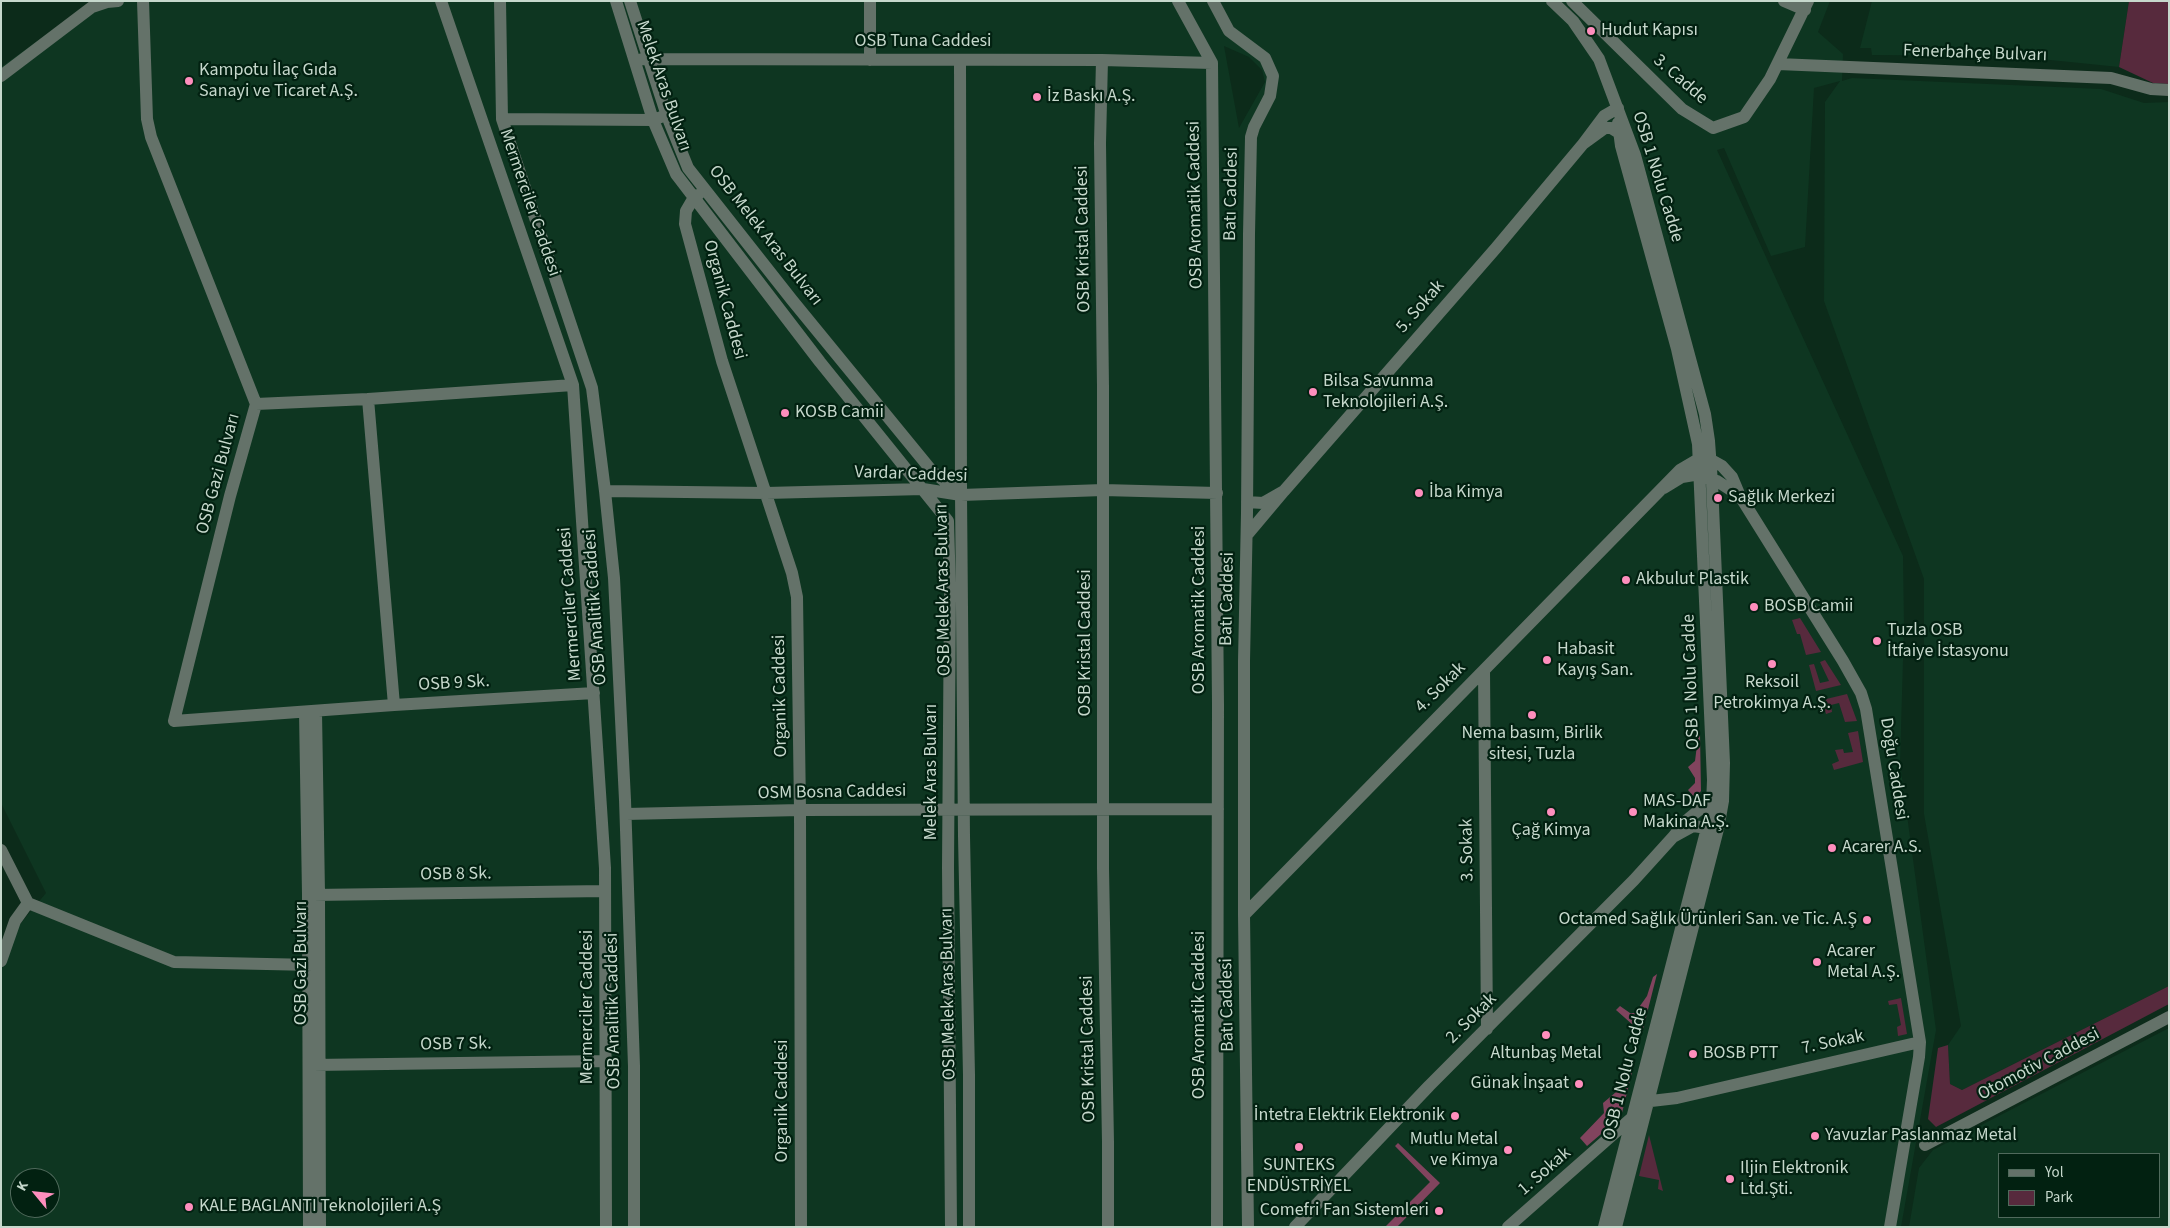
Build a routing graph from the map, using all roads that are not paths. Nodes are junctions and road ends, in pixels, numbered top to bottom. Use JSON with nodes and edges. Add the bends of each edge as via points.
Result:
{"nodes":[{"id":1,"x":118,"y":1,"type":"edge"},
{"id":2,"x":143,"y":1,"type":"edge"},
{"id":3,"x":441,"y":1,"type":"edge"},
{"id":4,"x":500,"y":1,"type":"edge"},
{"id":5,"x":616,"y":1,"type":"edge"},
{"id":6,"x":630,"y":1,"type":"edge"},
{"id":7,"x":870,"y":1,"type":"edge"},
{"id":8,"x":1178,"y":1,"type":"edge"},
{"id":9,"x":1213,"y":1,"type":"edge"},
{"id":10,"x":1572,"y":1,"type":"edge"},
{"id":11,"x":1784,"y":1,"type":"edge"},
{"id":12,"x":1555,"y":2,"type":"edge"},
{"id":13,"x":1806,"y":5,"type":"edge"},
{"id":14,"x":634,"y":59,"type":"junction"},
{"id":15,"x":648,"y":59,"type":"junction"},
{"id":16,"x":870,"y":60,"type":"junction"},
{"id":17,"x":960,"y":60,"type":"junction"},
{"id":18,"x":1102,"y":60,"type":"junction"},
{"id":19,"x":1212,"y":63,"type":"junction"},
{"id":20,"x":1778,"y":64,"type":"junction"},
{"id":21,"x":1,"y":76,"type":"edge"},
{"id":22,"x":2169,"y":90,"type":"edge"},
{"id":23,"x":1618,"y":108,"type":"junction"},
{"id":24,"x":667,"y":116,"type":"junction"},
{"id":25,"x":502,"y":119,"type":"junction"},
{"id":26,"x":653,"y":120,"type":"junction"},
{"id":27,"x":1619,"y":133,"type":"junction"},
{"id":28,"x":1583,"y":144,"type":"junction"},
{"id":29,"x":706,"y":190,"type":"junction"},
{"id":30,"x":693,"y":199,"type":"junction"},
{"id":31,"x":790,"y":296,"type":"junction"},
{"id":32,"x":778,"y":307,"type":"junction"},
{"id":33,"x":573,"y":385,"type":"junction"},
{"id":34,"x":368,"y":399,"type":"junction"},
{"id":35,"x":256,"y":404,"type":"junction"},
{"id":36,"x":1705,"y":460,"type":"junction"},
{"id":37,"x":1706,"y":478,"type":"junction"},
{"id":38,"x":1664,"y":488,"type":"junction"},
{"id":39,"x":922,"y":489,"type":"junction"},
{"id":40,"x":1103,"y":490,"type":"junction"},
{"id":41,"x":605,"y":491,"type":"junction"},
{"id":42,"x":1284,"y":491,"type":"junction"},
{"id":43,"x":766,"y":493,"type":"junction"},
{"id":44,"x":1216,"y":493,"type":"junction"},
{"id":45,"x":961,"y":495,"type":"junction"},
{"id":46,"x":1740,"y":496,"type":"junction"},
{"id":47,"x":1248,"y":502,"type":"junction"},
{"id":48,"x":1247,"y":535,"type":"junction"},
{"id":49,"x":1484,"y":670,"type":"junction"},
{"id":50,"x":594,"y":693,"type":"junction"},
{"id":51,"x":394,"y":705,"type":"junction"},
{"id":52,"x":310,"y":712,"type":"junction"},
{"id":53,"x":1103,"y":808,"type":"junction"},
{"id":54,"x":949,"y":809,"type":"junction"},
{"id":55,"x":964,"y":809,"type":"junction"},
{"id":56,"x":1218,"y":809,"type":"junction"},
{"id":57,"x":800,"y":810,"type":"junction"},
{"id":58,"x":1716,"y":810,"type":"junction"},
{"id":59,"x":626,"y":814,"type":"junction"},
{"id":60,"x":1707,"y":828,"type":"junction"},
{"id":61,"x":1673,"y":837,"type":"junction"},
{"id":62,"x":1,"y":850,"type":"edge"},
{"id":63,"x":605,"y":891,"type":"junction"},
{"id":64,"x":314,"y":895,"type":"junction"},
{"id":65,"x":28,"y":903,"type":"junction"},
{"id":66,"x":1244,"y":914,"type":"junction"},
{"id":67,"x":1,"y":961,"type":"edge"},
{"id":68,"x":313,"y":965,"type":"junction"},
{"id":69,"x":2169,"y":1017,"type":"edge"},
{"id":70,"x":1487,"y":1029,"type":"junction"},
{"id":71,"x":1920,"y":1042,"type":"junction"},
{"id":72,"x":606,"y":1061,"type":"junction"},
{"id":73,"x":314,"y":1065,"type":"junction"},
{"id":74,"x":1640,"y":1111,"type":"junction"},
{"id":75,"x":1604,"y":1143,"type":"junction"},
{"id":76,"x":1626,"y":1144,"type":"junction"},
{"id":77,"x":1925,"y":1145,"type":"dead end"},
{"id":78,"x":309,"y":1227,"type":"edge"},
{"id":79,"x":320,"y":1227,"type":"edge"},
{"id":80,"x":606,"y":1227,"type":"edge"},
{"id":81,"x":634,"y":1227,"type":"edge"},
{"id":82,"x":801,"y":1227,"type":"edge"},
{"id":83,"x":951,"y":1227,"type":"edge"},
{"id":84,"x":968,"y":1227,"type":"edge"},
{"id":85,"x":1108,"y":1227,"type":"edge"},
{"id":86,"x":1217,"y":1227,"type":"edge"},
{"id":87,"x":1248,"y":1227,"type":"edge"},
{"id":88,"x":1296,"y":1227,"type":"edge"},
{"id":89,"x":1508,"y":1227,"type":"edge"},
{"id":90,"x":1604,"y":1227,"type":"edge"},
{"id":91,"x":1616,"y":1227,"type":"edge"},
{"id":92,"x":1890,"y":1227,"type":"edge"}],
"edges":[{"from":1,"to":21,"type":"street","via":[[92,7]]},
{"from":2,"to":35,"type":"street","name":"OSB Gazi Bulvarı","via":[[150,137]]},
{"from":3,"to":33,"type":"street","name":"Mermerciler Caddesi"},
{"from":4,"to":25,"type":"street","name":"OSB Analitik Caddesi"},
{"from":5,"to":14,"type":"street","name":"Melek Aras Bulvarı"},
{"from":6,"to":15,"type":"street","name":"OSB Melek Aras Bulvarı"},
{"from":7,"to":16,"type":"street"},
{"from":8,"to":19,"type":"street","name":"OSB Aromatik Caddesi"},
{"from":9,"to":47,"type":"street","name":"Batı Caddesi","via":[[1230,31],[1265,58],[1273,76],[1270,96],[1251,137]]},
{"from":10,"to":20,"type":"street","name":"3. Cadde","via":[[1682,109],[1713,128],[1744,117]]},
{"from":11,"to":13,"type":"street"},
{"from":12,"to":23,"type":"street","via":[[1594,50]]},
{"from":13,"to":20,"type":"street","name":"3. Cadde"},
{"from":14,"to":15,"type":"street","name":"OSB Tuna Caddesi"},
{"from":14,"to":26,"type":"street","name":"Melek Aras Bulvarı"},
{"from":15,"to":16,"type":"street","name":"OSB Tuna Caddesi"},
{"from":15,"to":24,"type":"street","name":"OSB Melek Aras Bulvarı"},
{"from":16,"to":17,"type":"street","name":"OSB Tuna Caddesi"},
{"from":17,"to":18,"type":"street","name":"OSB Tuna Caddesi"},
{"from":17,"to":45,"type":"street"},
{"from":18,"to":19,"type":"street","name":"OSB Tuna Caddesi"},
{"from":18,"to":40,"type":"street","name":"OSB Kristal Caddesi"},
{"from":19,"to":44,"type":"street","name":"OSB Aromatik Caddesi"},
{"from":20,"to":22,"type":"street","name":"Fenerbahçe Bulvarı","via":[[2110,78],[2150,89]]},
{"from":23,"to":27,"type":"street","name":"OSB 1 Nolu Cadde"},
{"from":23,"to":28,"type":"street","name":"5. Sokak","via":[[1604,116]]},
{"from":23,"to":36,"type":"street","name":"OSB 1 Nolu Cadde","via":[[1637,162],[1692,362],[1708,429]]},
{"from":24,"to":26,"type":"street"},
{"from":24,"to":29,"type":"street","name":"OSB Melek Aras Bulvarı","via":[[688,168]]},
{"from":25,"to":26,"type":"street"},
{"from":25,"to":41,"type":"street","name":"OSB Analitik Caddesi","via":[[592,388]]},
{"from":26,"to":30,"type":"street","name":"Melek Aras Bulvarı","via":[[676,174]]},
{"from":27,"to":28,"type":"street","name":"5. Sokak","via":[[1605,128]]},
{"from":27,"to":36,"type":"street","name":"OSB 1 Nolu Cadde"},
{"from":28,"to":42,"type":"street","name":"5. Sokak"},
{"from":29,"to":30,"type":"street"},
{"from":29,"to":31,"type":"street","name":"OSB Melek Aras Bulvarı"},
{"from":30,"to":32,"type":"street","name":"Melek Aras Bulvarı"},
{"from":30,"to":43,"type":"street","name":"Organik Caddesi","via":[[686,211],[685,224],[722,361]]},
{"from":31,"to":32,"type":"street"},
{"from":31,"to":45,"type":"street","name":"OSB Melek Aras Bulvarı","via":[[932,471]]},
{"from":32,"to":39,"type":"street","name":"Melek Aras Bulvarı"},
{"from":33,"to":34,"type":"street"},
{"from":33,"to":50,"type":"street","name":"Mermerciler Caddesi"},
{"from":34,"to":35,"type":"street"},
{"from":34,"to":51,"type":"street"},
{"from":35,"to":52,"type":"street","name":"OSB Gazi Bulvarı","via":[[174,721]]},
{"from":36,"to":37,"type":"street","name":"OSB 1 Nolu Cadde"},
{"from":36,"to":38,"type":"street","name":"4. Sokak","via":[[1680,470]]},
{"from":36,"to":46,"type":"street","name":"Doğu Caddesi","via":[[1717,462],[1727,471]]},
{"from":37,"to":38,"type":"street","via":[[1682,477]]},
{"from":37,"to":46,"type":"street","name":"Doğu Caddesi","via":[[1726,485]]},
{"from":37,"to":58,"type":"street","name":"OSB 1 Nolu Cadde","via":[[1724,764],[1724,790]]},
{"from":38,"to":49,"type":"street","name":"4. Sokak"},
{"from":39,"to":43,"type":"street","name":"Vardar Caddesi"},
{"from":39,"to":45,"type":"street","name":"Vardar Caddesi"},
{"from":39,"to":54,"type":"street","name":"Melek Aras Bulvarı","via":[[948,522]]},
{"from":40,"to":44,"type":"street","name":"Vardar Caddesi"},
{"from":40,"to":45,"type":"street","name":"Vardar Caddesi"},
{"from":40,"to":53,"type":"street","name":"OSB Kristal Caddesi"},
{"from":41,"to":43,"type":"street","name":"Vardar Caddesi"},
{"from":41,"to":59,"type":"street","name":"OSB Analitik Caddesi","via":[[614,578]]},
{"from":42,"to":47,"type":"street","name":"5. Sokak","via":[[1263,504]]},
{"from":42,"to":48,"type":"street","name":"5. Sokak"},
{"from":43,"to":57,"type":"street","name":"Organik Caddesi","via":[[797,597]]},
{"from":44,"to":56,"type":"street","name":"OSB Aromatik Caddesi"},
{"from":45,"to":55,"type":"street","name":"OSB Melek Aras Bulvarı"},
{"from":46,"to":71,"type":"street","name":"Doğu Caddesi","via":[[1843,661],[1863,700]]},
{"from":47,"to":48,"type":"street","name":"Batı Caddesi"},
{"from":48,"to":66,"type":"street","name":"Batı Caddesi"},
{"from":49,"to":66,"type":"street","name":"4. Sokak"},
{"from":49,"to":70,"type":"street","name":"3. Sokak"},
{"from":50,"to":51,"type":"street","name":"OSB 9 Sk."},
{"from":50,"to":63,"type":"street","name":"Mermerciler Caddesi"},
{"from":51,"to":52,"type":"street","name":"OSB 9 Sk."},
{"from":52,"to":64,"type":"street","name":"OSB Gazi Bulvarı"},
{"from":53,"to":55,"type":"street","name":"OSM Bosna Caddesi"},
{"from":53,"to":56,"type":"street","name":"OSM Bosna Caddesi"},
{"from":53,"to":85,"type":"street","name":"OSB Kristal Caddesi"},
{"from":54,"to":55,"type":"street","name":"OSM Bosna Caddesi"},
{"from":54,"to":57,"type":"street","name":"OSM Bosna Caddesi"},
{"from":54,"to":83,"type":"street","name":"Melek Aras Bulvarı"},
{"from":55,"to":84,"type":"street","name":"OSB Melek Aras Bulvarı"},
{"from":56,"to":86,"type":"street","name":"OSB Aromatik Caddesi"},
{"from":57,"to":59,"type":"street","name":"OSM Bosna Caddesi"},
{"from":57,"to":82,"type":"street","name":"Organik Caddesi"},
{"from":58,"to":60,"type":"street","name":"OSB 1 Nolu Cadde"},
{"from":58,"to":61,"type":"street","name":"2. Sokak","via":[[1699,810]]},
{"from":58,"to":74,"type":"street","name":"OSB 1 Nolu Cadde"},
{"from":59,"to":81,"type":"street","name":"OSB Analitik Caddesi","via":[[634,1066]]},
{"from":60,"to":61,"type":"street","name":"2. Sokak","via":[[1693,826]]},
{"from":60,"to":74,"type":"street","name":"OSB 1 Nolu Cadde"},
{"from":61,"to":70,"type":"street","name":"2. Sokak"},
{"from":62,"to":65,"type":"street"},
{"from":63,"to":64,"type":"street","name":"OSB 8 Sk."},
{"from":63,"to":72,"type":"street","name":"Mermerciler Caddesi"},
{"from":64,"to":68,"type":"street","name":"OSB Gazi Bulvarı"},
{"from":65,"to":67,"type":"street","via":[[14,920]]},
{"from":65,"to":68,"type":"street","via":[[174,962]]},
{"from":66,"to":87,"type":"street","name":"Batı Caddesi"},
{"from":68,"to":73,"type":"street","name":"OSB Gazi Bulvarı"},
{"from":69,"to":77,"type":"street","name":"Otomotiv Caddesi"},
{"from":70,"to":88,"type":"street","name":"2. Sokak"},
{"from":71,"to":74,"type":"street","name":"7. Sokak"},
{"from":71,"to":92,"type":"street","name":"Doğu Caddesi"},
{"from":72,"to":73,"type":"street","name":"OSB 7 Sk."},
{"from":72,"to":80,"type":"street","name":"Mermerciler Caddesi"},
{"from":73,"to":78,"type":"street","name":"OSB Gazi Bulvarı"},
{"from":73,"to":79,"type":"street","name":"OSB Gazi Bulvarı"},
{"from":74,"to":75,"type":"street","name":"1. Sokak"},
{"from":74,"to":76,"type":"street","name":"OSB 1 Nolu Cadde"},
{"from":74,"to":91,"type":"street","name":"OSB 1 Nolu Cadde"},
{"from":75,"to":76,"type":"street"},
{"from":75,"to":89,"type":"street","name":"1. Sokak"},
{"from":76,"to":90,"type":"street","name":"OSB 1 Nolu Cadde"}]}
